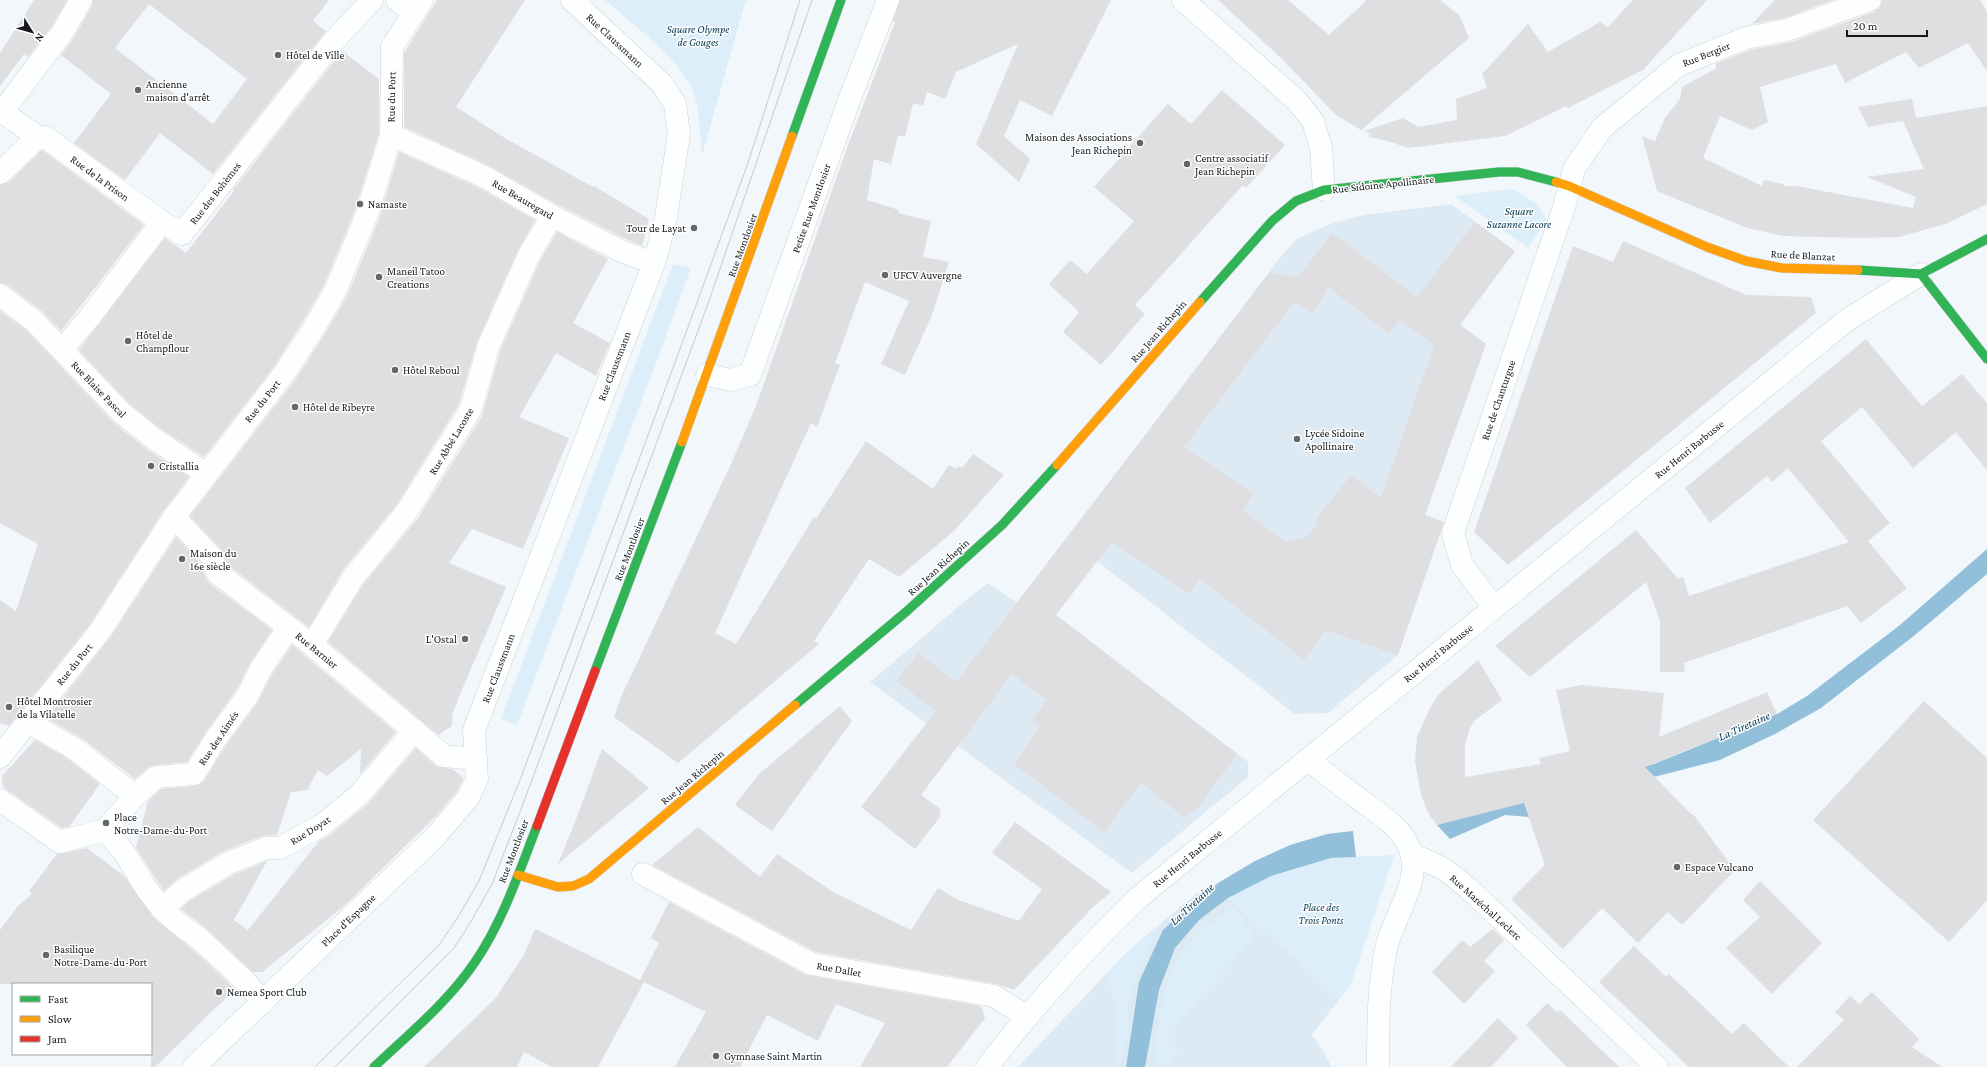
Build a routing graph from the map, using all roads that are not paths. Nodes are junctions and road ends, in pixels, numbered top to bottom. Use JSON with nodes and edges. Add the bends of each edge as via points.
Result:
{"nodes":[{"id":1,"x":81,"y":0,"type":"edge"},
{"id":2,"x":372,"y":0,"type":"edge"},
{"id":3,"x":397,"y":0,"type":"edge"},
{"id":4,"x":840,"y":0,"type":"edge"},
{"id":5,"x":888,"y":0,"type":"edge"},
{"id":6,"x":1183,"y":0,"type":"edge"},
{"id":7,"x":1870,"y":0,"type":"edge"},
{"id":8,"x":577,"y":4,"type":"edge"},
{"id":9,"x":418,"y":6,"type":"edge"},
{"id":10,"x":391,"y":135,"type":"junction"},
{"id":11,"x":38,"y":137,"type":"junction"},
{"id":12,"x":0,"y":173,"type":"edge"},
{"id":13,"x":1568,"y":186,"type":"junction"},
{"id":14,"x":1324,"y":190,"type":"junction"},
{"id":15,"x":552,"y":216,"type":"junction"},
{"id":16,"x":162,"y":222,"type":"junction"},
{"id":17,"x":1987,"y":239,"type":"edge"},
{"id":18,"x":654,"y":263,"type":"junction"},
{"id":19,"x":1921,"y":274,"type":"junction"},
{"id":20,"x":0,"y":295,"type":"edge"},
{"id":21,"x":62,"y":350,"type":"junction"},
{"id":22,"x":1987,"y":359,"type":"edge"},
{"id":23,"x":707,"y":376,"type":"junction"},
{"id":24,"x":206,"y":474,"type":"junction"},
{"id":25,"x":174,"y":517,"type":"junction"},
{"id":26,"x":1494,"y":607,"type":"junction"},
{"id":27,"x":289,"y":627,"type":"junction"},
{"id":28,"x":312,"y":645,"type":"junction"},
{"id":29,"x":28,"y":722,"type":"junction"},
{"id":30,"x":415,"y":730,"type":"junction"},
{"id":31,"x":0,"y":757,"type":"edge"},
{"id":32,"x":476,"y":759,"type":"junction"},
{"id":33,"x":1308,"y":759,"type":"junction"},
{"id":34,"x":135,"y":796,"type":"junction"},
{"id":35,"x":0,"y":800,"type":"edge"},
{"id":36,"x":105,"y":830,"type":"junction"},
{"id":37,"x":1412,"y":854,"type":"junction"},
{"id":38,"x":644,"y":874,"type":"dead end"},
{"id":39,"x":518,"y":875,"type":"junction"},
{"id":40,"x":162,"y":909,"type":"junction"},
{"id":41,"x":263,"y":1002,"type":"junction"},
{"id":42,"x":1026,"y":1016,"type":"junction"},
{"id":43,"x":194,"y":1067,"type":"edge"},
{"id":44,"x":374,"y":1067,"type":"edge"},
{"id":45,"x":987,"y":1067,"type":"edge"},
{"id":46,"x":1378,"y":1067,"type":"edge"},
{"id":47,"x":1657,"y":1067,"type":"edge"}],
"edges":[{"from":1,"to":11,"type":"street","name":"Rue de la Prison","via":[[62,33],[2,112]]},
{"from":2,"to":16,"type":"street","name":"Rue des Bohèmes","via":[[332,43],[182,234]]},
{"from":3,"to":9,"type":"street"},
{"from":4,"to":23,"type":"street","name":"Rue Montlosier"},
{"from":5,"to":23,"type":"street","name":"Petite Rue Montlosier","via":[[750,375],[731,380]]},
{"from":6,"to":14,"type":"street","name":"Rue Sidoine Apollinaire","via":[[1297,101],[1313,121],[1321,148]]},
{"from":7,"to":13,"type":"street","name":"Rue Bergier","via":[[1787,30],[1746,38],[1679,65],[1602,128],[1574,168]]},
{"from":8,"to":18,"type":"street","name":"Rue Claussmann","via":[[662,84],[675,104],[679,134],[665,223]]},
{"from":9,"to":10,"type":"street","name":"Rue du Port","via":[[392,47]]},
{"from":10,"to":15,"type":"street","name":"Rue Beauregard","via":[[482,176]]},
{"from":10,"to":24,"type":"street","name":"Rue du Port","via":[[366,217],[335,291],[283,374]]},
{"from":11,"to":12,"type":"street"},
{"from":11,"to":16,"type":"street","name":"Rue de la Prison","via":[[45,137]]},
{"from":13,"to":14,"type":"street","name":"Rue Sidoine Apollinaire","via":[[1518,172],[1500,172]]},
{"from":13,"to":19,"type":"street","name":"Rue de Blanzat","via":[[1746,261],[1782,268]]},
{"from":13,"to":26,"type":"street","name":"Rue de Chanturgue","via":[[1565,204],[1453,533],[1462,565]]},
{"from":14,"to":39,"type":"street","name":"Rue Jean Richepin","via":[[1296,202],[1272,221],[1032,494],[1002,525],[901,616],[589,879],[572,887],[558,887]]},
{"from":15,"to":18,"type":"street","name":"Rue Beauregard","via":[[623,252]]},
{"from":15,"to":28,"type":"street","name":"Rue Abbé Lacoste","via":[[529,255],[488,347],[471,409],[407,511],[353,578]]},
{"from":16,"to":21,"type":"street"},
{"from":17,"to":19,"type":"street"},
{"from":18,"to":32,"type":"street","name":"Rue Claussmann","via":[[474,730]]},
{"from":19,"to":22,"type":"street"},
{"from":19,"to":26,"type":"street","name":"Rue Henri Barbusse","via":[[1847,320]]},
{"from":20,"to":21,"type":"street","name":"Rue Blaise Pascal","via":[[34,321]]},
{"from":21,"to":24,"type":"street","name":"Rue Blaise Pascal","via":[[122,413],[153,438]]},
{"from":23,"to":39,"type":"street","name":"Rue Montlosier"},
{"from":24,"to":25,"type":"street","name":"Rue du Port"},
{"from":25,"to":27,"type":"street","name":"Rue Barnier","via":[[212,557],[217,573]]},
{"from":25,"to":29,"type":"street","name":"Rue du Port","via":[[100,631]]},
{"from":26,"to":33,"type":"street","name":"Rue Henri Barbusse"},
{"from":27,"to":28,"type":"street","name":"Rue Barnier"},
{"from":27,"to":34,"type":"street","name":"Rue des Aimés","via":[[260,670],[248,695],[194,774],[156,777]]},
{"from":28,"to":30,"type":"street","name":"Rue Barnier"},
{"from":29,"to":31,"type":"street","name":"Rue du Port"},
{"from":29,"to":34,"type":"street","via":[[75,749]]},
{"from":30,"to":32,"type":"street","name":"Rue Barnier","via":[[444,756]]},
{"from":30,"to":40,"type":"street","name":"Rue Doyat","via":[[359,794],[322,825],[280,848],[266,848],[227,864],[182,891]]},
{"from":32,"to":41,"type":"street","name":"Place d'Espagne","via":[[477,779],[468,798],[434,838]]},
{"from":33,"to":37,"type":"street","via":[[1395,827],[1407,841]]},
{"from":33,"to":42,"type":"street","name":"Rue Henri Barbusse","via":[[1138,898],[1090,944]]},
{"from":34,"to":36,"type":"street","name":"Rue des Aimés"},
{"from":35,"to":36,"type":"street","via":[[60,842]]},
{"from":36,"to":40,"type":"street","via":[[124,852]]},
{"from":37,"to":46,"type":"street","via":[[1410,884],[1386,948],[1378,1012]]},
{"from":37,"to":47,"type":"street","name":"Rue Maréchal Leclerc","via":[[1444,869],[1468,888]]},
{"from":38,"to":42,"type":"street","name":"Rue Dallet","via":[[812,964],[994,996]]},
{"from":39,"to":44,"type":"street","name":"Rue Montlosier","via":[[486,945],[470,968],[448,994]]},
{"from":40,"to":41,"type":"street","via":[[206,945],[246,982]]},
{"from":41,"to":43,"type":"street","name":"Place d'Espagne"},
{"from":42,"to":45,"type":"street","name":"Rue Henri Barbusse"}]}
